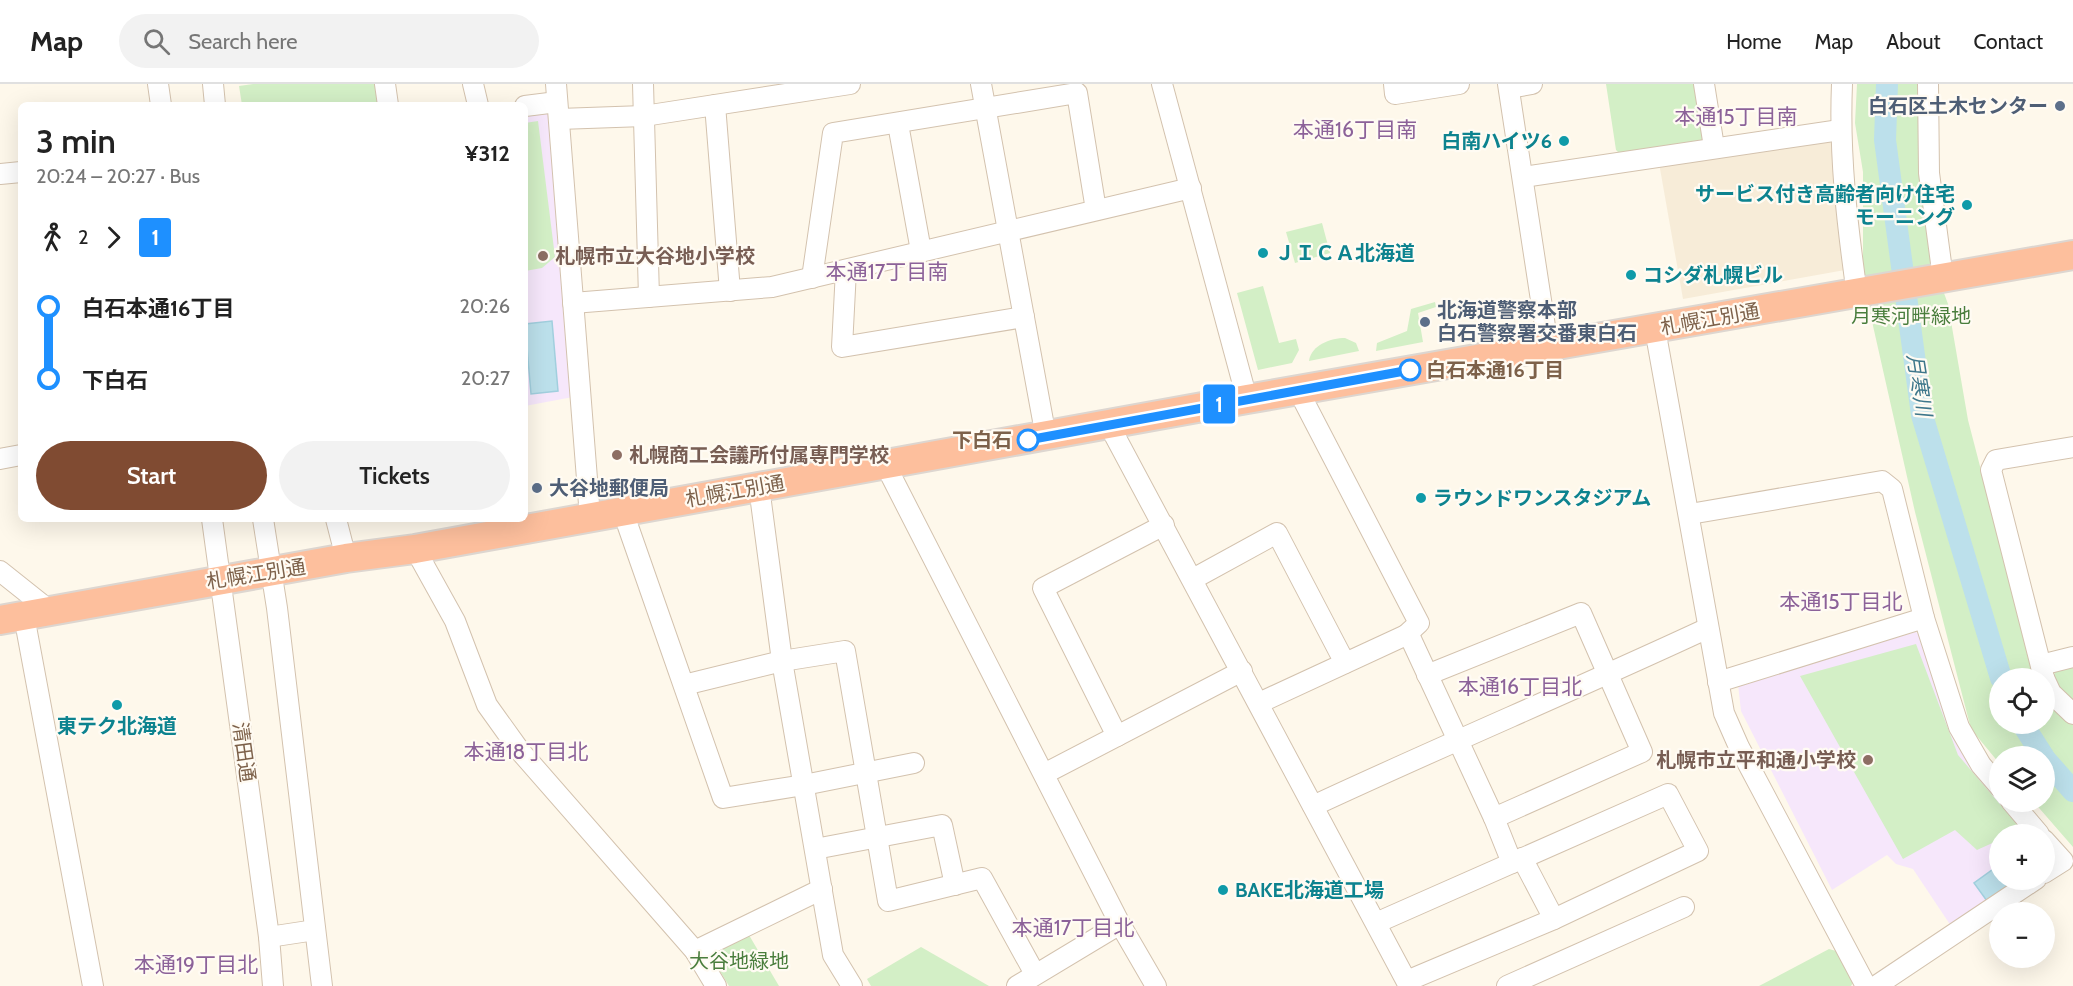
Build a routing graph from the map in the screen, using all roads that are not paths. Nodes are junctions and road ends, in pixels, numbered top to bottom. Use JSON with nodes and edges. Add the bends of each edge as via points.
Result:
{"nodes":[{"id":1,"x":158,"y":84,"type":"edge"},
{"id":2,"x":213,"y":84,"type":"edge"},
{"id":3,"x":385,"y":84,"type":"edge"},
{"id":4,"x":473,"y":84,"type":"edge"},
{"id":5,"x":644,"y":84,"type":"edge"},
{"id":6,"x":850,"y":84,"type":"edge"},
{"id":7,"x":981,"y":84,"type":"edge"},
{"id":8,"x":1162,"y":84,"type":"edge"},
{"id":9,"x":1394,"y":84,"type":"edge"},
{"id":10,"x":1459,"y":84,"type":"edge"},
{"id":11,"x":1532,"y":84,"type":"edge"},
{"id":12,"x":1704,"y":84,"type":"edge"},
{"id":13,"x":1842,"y":84,"type":"edge"},
{"id":14,"x":1928,"y":84,"type":"edge"},
{"id":15,"x":1509,"y":86,"type":"edge"},
{"id":16,"x":161,"y":102,"type":"edge"},
{"id":17,"x":215,"y":102,"type":"edge"},
{"id":18,"x":388,"y":102,"type":"edge"},
{"id":19,"x":477,"y":102,"type":"edge"},
{"id":20,"x":558,"y":102,"type":"edge"},
{"id":21,"x":716,"y":105,"type":"junction"},
{"id":22,"x":528,"y":106,"type":"edge"},
{"id":23,"x":986,"y":110,"type":"junction"},
{"id":24,"x":644,"y":116,"type":"junction"},
{"id":25,"x":898,"y":124,"type":"junction"},
{"id":26,"x":1840,"y":130,"type":"junction"},
{"id":27,"x":1714,"y":147,"type":"junction"},
{"id":28,"x":18,"y":171,"type":"edge"},
{"id":29,"x":0,"y":174,"type":"edge"},
{"id":30,"x":1523,"y":177,"type":"junction"},
{"id":31,"x":1191,"y":188,"type":"junction"},
{"id":32,"x":1096,"y":210,"type":"junction"},
{"id":33,"x":1008,"y":231,"type":"junction"},
{"id":34,"x":921,"y":251,"type":"junction"},
{"id":35,"x":2073,"y":255,"type":"edge"},
{"id":36,"x":846,"y":270,"type":"junction"},
{"id":37,"x":812,"y":278,"type":"junction"},
{"id":38,"x":1935,"y":279,"type":"junction"},
{"id":39,"x":730,"y":291,"type":"junction"},
{"id":40,"x":1865,"y":292,"type":"junction"},
{"id":41,"x":649,"y":297,"type":"junction"},
{"id":42,"x":573,"y":303,"type":"junction"},
{"id":43,"x":1024,"y":317,"type":"junction"},
{"id":44,"x":1655,"y":329,"type":"junction"},
{"id":45,"x":1548,"y":346,"type":"junction"},
{"id":46,"x":1298,"y":390,"type":"junction"},
{"id":47,"x":1247,"y":399,"type":"junction"},
{"id":48,"x":1109,"y":424,"type":"junction"},
{"id":49,"x":1046,"y":437,"type":"junction"},
{"id":50,"x":2073,"y":447,"type":"edge"},
{"id":51,"x":18,"y":456,"type":"edge"},
{"id":52,"x":0,"y":459,"type":"edge"},
{"id":53,"x":885,"y":464,"type":"junction"},
{"id":54,"x":759,"y":487,"type":"junction"},
{"id":55,"x":623,"y":512,"type":"junction"},
{"id":56,"x":1690,"y":514,"type":"junction"},
{"id":57,"x":590,"y":517,"type":"junction"},
{"id":58,"x":212,"y":522,"type":"edge"},
{"id":59,"x":263,"y":522,"type":"edge"},
{"id":60,"x":337,"y":522,"type":"edge"},
{"id":61,"x":1164,"y":525,"type":"junction"},
{"id":62,"x":415,"y":549,"type":"junction"},
{"id":63,"x":346,"y":558,"type":"junction"},
{"id":64,"x":0,"y":571,"type":"edge"},
{"id":65,"x":271,"y":572,"type":"junction"},
{"id":66,"x":1193,"y":579,"type":"junction"},
{"id":67,"x":219,"y":580,"type":"junction"},
{"id":68,"x":24,"y":615,"type":"edge"},
{"id":69,"x":1923,"y":618,"type":"junction"},
{"id":70,"x":1708,"y":628,"type":"junction"},
{"id":71,"x":1406,"y":636,"type":"junction"},
{"id":72,"x":2073,"y":657,"type":"edge"},
{"id":73,"x":782,"y":661,"type":"junction"},
{"id":74,"x":1345,"y":663,"type":"junction"},
{"id":75,"x":2041,"y":668,"type":"edge"},
{"id":76,"x":2054,"y":668,"type":"edge"},
{"id":77,"x":1242,"y":671,"type":"junction"},
{"id":78,"x":1427,"y":675,"type":"junction"},
{"id":79,"x":1607,"y":675,"type":"junction"},
{"id":80,"x":1718,"y":682,"type":"junction"},
{"id":81,"x":684,"y":685,"type":"junction"},
{"id":82,"x":2055,"y":697,"type":"edge"},
{"id":83,"x":1259,"y":703,"type":"junction"},
{"id":84,"x":2073,"y":714,"type":"edge"},
{"id":85,"x":1117,"y":736,"type":"junction"},
{"id":86,"x":1456,"y":739,"type":"junction"},
{"id":87,"x":914,"y":762,"type":"dead end"},
{"id":88,"x":865,"y":772,"type":"junction"},
{"id":89,"x":1044,"y":774,"type":"junction"},
{"id":90,"x":1989,"y":774,"type":"edge"},
{"id":91,"x":804,"y":785,"type":"junction"},
{"id":92,"x":1313,"y":806,"type":"junction"},
{"id":93,"x":2020,"y":812,"type":"edge"},
{"id":94,"x":1494,"y":818,"type":"junction"},
{"id":95,"x":2031,"y":824,"type":"edge"},
{"id":96,"x":876,"y":838,"type":"junction"},
{"id":97,"x":815,"y":849,"type":"junction"},
{"id":98,"x":2055,"y":853,"type":"edge"},
{"id":99,"x":1517,"y":861,"type":"junction"},
{"id":100,"x":2055,"y":866,"type":"edge"},
{"id":101,"x":955,"y":885,"type":"junction"},
{"id":102,"x":822,"y":889,"type":"junction"},
{"id":103,"x":2020,"y":890,"type":"edge"},
{"id":104,"x":1684,"y":907,"type":"dead end"},
{"id":105,"x":1554,"y":919,"type":"junction"},
{"id":106,"x":1376,"y":922,"type":"junction"},
{"id":107,"x":1120,"y":924,"type":"junction"},
{"id":108,"x":315,"y":930,"type":"junction"},
{"id":109,"x":269,"y":937,"type":"junction"},
{"id":110,"x":695,"y":951,"type":"junction"},
{"id":111,"x":1035,"y":974,"type":"junction"},
{"id":112,"x":1408,"y":984,"type":"edge"},
{"id":113,"x":93,"y":986,"type":"edge"},
{"id":114,"x":273,"y":986,"type":"edge"},
{"id":115,"x":322,"y":986,"type":"edge"},
{"id":116,"x":716,"y":986,"type":"edge"},
{"id":117,"x":852,"y":986,"type":"edge"},
{"id":118,"x":1017,"y":986,"type":"edge"},
{"id":119,"x":1156,"y":986,"type":"edge"},
{"id":120,"x":1507,"y":986,"type":"edge"},
{"id":121,"x":1866,"y":986,"type":"edge"},
{"id":122,"x":1876,"y":986,"type":"edge"}],
"edges":[{"from":1,"to":16,"type":"street"},
{"from":2,"to":17,"type":"street"},
{"from":3,"to":18,"type":"street"},
{"from":4,"to":19,"type":"street"},
{"from":5,"to":24,"type":"street"},
{"from":6,"to":21,"type":"street"},
{"from":7,"to":23,"type":"street"},
{"from":8,"to":31,"type":"street"},
{"from":9,"to":10,"type":"street","via":[[1395,94]]},
{"from":11,"to":15,"type":"street"},
{"from":12,"to":27,"type":"street"},
{"from":13,"to":26,"type":"street"},
{"from":14,"to":38,"type":"street"},
{"from":15,"to":30,"type":"street"},
{"from":20,"to":22,"type":"street"},
{"from":20,"to":24,"type":"street"},
{"from":20,"to":42,"type":"street"},
{"from":21,"to":24,"type":"street"},
{"from":21,"to":39,"type":"street"},
{"from":23,"to":25,"type":"street"},
{"from":23,"to":32,"type":"street","via":[[1077,93]]},
{"from":23,"to":33,"type":"street"},
{"from":24,"to":41,"type":"street"},
{"from":25,"to":34,"type":"street"},
{"from":25,"to":37,"type":"street","via":[[833,134]]},
{"from":26,"to":27,"type":"street"},
{"from":26,"to":40,"type":"street","via":[[1845,210]]},
{"from":27,"to":30,"type":"street"},
{"from":28,"to":29,"type":"street"},
{"from":30,"to":45,"type":"street"},
{"from":31,"to":32,"type":"street"},
{"from":31,"to":47,"type":"street"},
{"from":32,"to":33,"type":"street"},
{"from":33,"to":34,"type":"street"},
{"from":33,"to":43,"type":"street"},
{"from":34,"to":36,"type":"street"},
{"from":35,"to":38,"type":"highway","name":"札幌江別通"},
{"from":36,"to":37,"type":"street"},
{"from":36,"to":43,"type":"street","via":[[842,347]]},
{"from":37,"to":39,"type":"street"},
{"from":38,"to":40,"type":"highway","name":"札幌江別通"},
{"from":39,"to":41,"type":"street"},
{"from":40,"to":44,"type":"highway","name":"札幌江別通"},
{"from":41,"to":42,"type":"street"},
{"from":42,"to":57,"type":"street"},
{"from":43,"to":49,"type":"street"},
{"from":44,"to":45,"type":"highway","name":"札幌江別通"},
{"from":44,"to":56,"type":"street"},
{"from":45,"to":46,"type":"highway","name":"札幌江別通"},
{"from":46,"to":47,"type":"highway","name":"札幌江別通"},
{"from":46,"to":71,"type":"street","via":[[1419,623]]},
{"from":47,"to":48,"type":"highway","name":"札幌江別通"},
{"from":48,"to":49,"type":"highway","name":"札幌江別通"},
{"from":48,"to":61,"type":"street"},
{"from":49,"to":53,"type":"highway","name":"札幌江別通"},
{"from":50,"to":75,"type":"street","via":[[1996,460],[1991,470]]},
{"from":51,"to":52,"type":"street"},
{"from":53,"to":54,"type":"highway","name":"札幌江別通"},
{"from":53,"to":89,"type":"street"},
{"from":54,"to":55,"type":"highway","name":"札幌江別通"},
{"from":54,"to":73,"type":"street"},
{"from":55,"to":57,"type":"highway","name":"札幌江別通"},
{"from":55,"to":81,"type":"street"},
{"from":56,"to":69,"type":"street","via":[[1882,481],[1892,489]]},
{"from":56,"to":70,"type":"street"},
{"from":57,"to":62,"type":"highway","name":"札幌江別通"},
{"from":58,"to":67,"type":"street","name":"清田通"},
{"from":59,"to":65,"type":"street"},
{"from":60,"to":63,"type":"street"},
{"from":61,"to":66,"type":"street"},
{"from":61,"to":85,"type":"street","via":[[1043,588]]},
{"from":62,"to":63,"type":"highway","name":"札幌江別通"},
{"from":62,"to":110,"type":"street","via":[[455,621],[486,705],[520,751]]},
{"from":63,"to":65,"type":"highway","name":"札幌江別通"},
{"from":64,"to":68,"type":"street"},
{"from":65,"to":67,"type":"highway","name":"札幌江別通"},
{"from":65,"to":108,"type":"street"},
{"from":66,"to":74,"type":"street","via":[[1277,533]]},
{"from":66,"to":77,"type":"street"},
{"from":67,"to":68,"type":"highway","name":"札幌江別通"},
{"from":67,"to":109,"type":"street","name":"清田通"},
{"from":68,"to":113,"type":"street"},
{"from":69,"to":80,"type":"street"},
{"from":69,"to":90,"type":"street","via":[[1959,727]]},
{"from":70,"to":79,"type":"street"},
{"from":70,"to":80,"type":"street"},
{"from":71,"to":74,"type":"street"},
{"from":71,"to":78,"type":"street","via":[[1410,637]]},
{"from":72,"to":76,"type":"street"},
{"from":73,"to":81,"type":"street"},
{"from":73,"to":88,"type":"street","via":[[845,651]]},
{"from":73,"to":91,"type":"street"},
{"from":74,"to":83,"type":"street"},
{"from":77,"to":83,"type":"street"},
{"from":77,"to":85,"type":"street"},
{"from":78,"to":79,"type":"street","via":[[1581,613]]},
{"from":78,"to":86,"type":"street"},
{"from":79,"to":86,"type":"street"},
{"from":79,"to":94,"type":"street","via":[[1642,752]]},
{"from":80,"to":121,"type":"street","via":[[1724,713],[1739,747]]},
{"from":81,"to":91,"type":"street","via":[[723,798]]},
{"from":82,"to":84,"type":"street"},
{"from":83,"to":92,"type":"street"},
{"from":85,"to":89,"type":"street"},
{"from":86,"to":92,"type":"street"},
{"from":86,"to":94,"type":"street"},
{"from":87,"to":88,"type":"street"},
{"from":88,"to":91,"type":"street"},
{"from":88,"to":96,"type":"street"},
{"from":89,"to":107,"type":"street"},
{"from":91,"to":97,"type":"street"},
{"from":92,"to":106,"type":"street"},
{"from":93,"to":95,"type":"street"},
{"from":94,"to":99,"type":"street"},
{"from":96,"to":97,"type":"street"},
{"from":96,"to":101,"type":"street","via":[[942,825]]},
{"from":96,"to":101,"type":"street","via":[[888,901]]},
{"from":97,"to":102,"type":"street"},
{"from":98,"to":100,"type":"street","via":[[2062,861]]},
{"from":99,"to":105,"type":"street"},
{"from":99,"to":105,"type":"street","via":[[1668,794],[1698,851]]},
{"from":99,"to":106,"type":"street"},
{"from":101,"to":111,"type":"street","via":[[982,878]]},
{"from":102,"to":110,"type":"street"},
{"from":102,"to":117,"type":"street","via":[[833,955]]},
{"from":103,"to":122,"type":"street"},
{"from":104,"to":120,"type":"street"},
{"from":105,"to":112,"type":"street"},
{"from":106,"to":112,"type":"street"},
{"from":107,"to":111,"type":"street"},
{"from":107,"to":119,"type":"street"},
{"from":108,"to":109,"type":"street"},
{"from":108,"to":115,"type":"street"},
{"from":109,"to":114,"type":"street","name":"清田通"},
{"from":110,"to":116,"type":"street"},
{"from":111,"to":118,"type":"street"}]}
